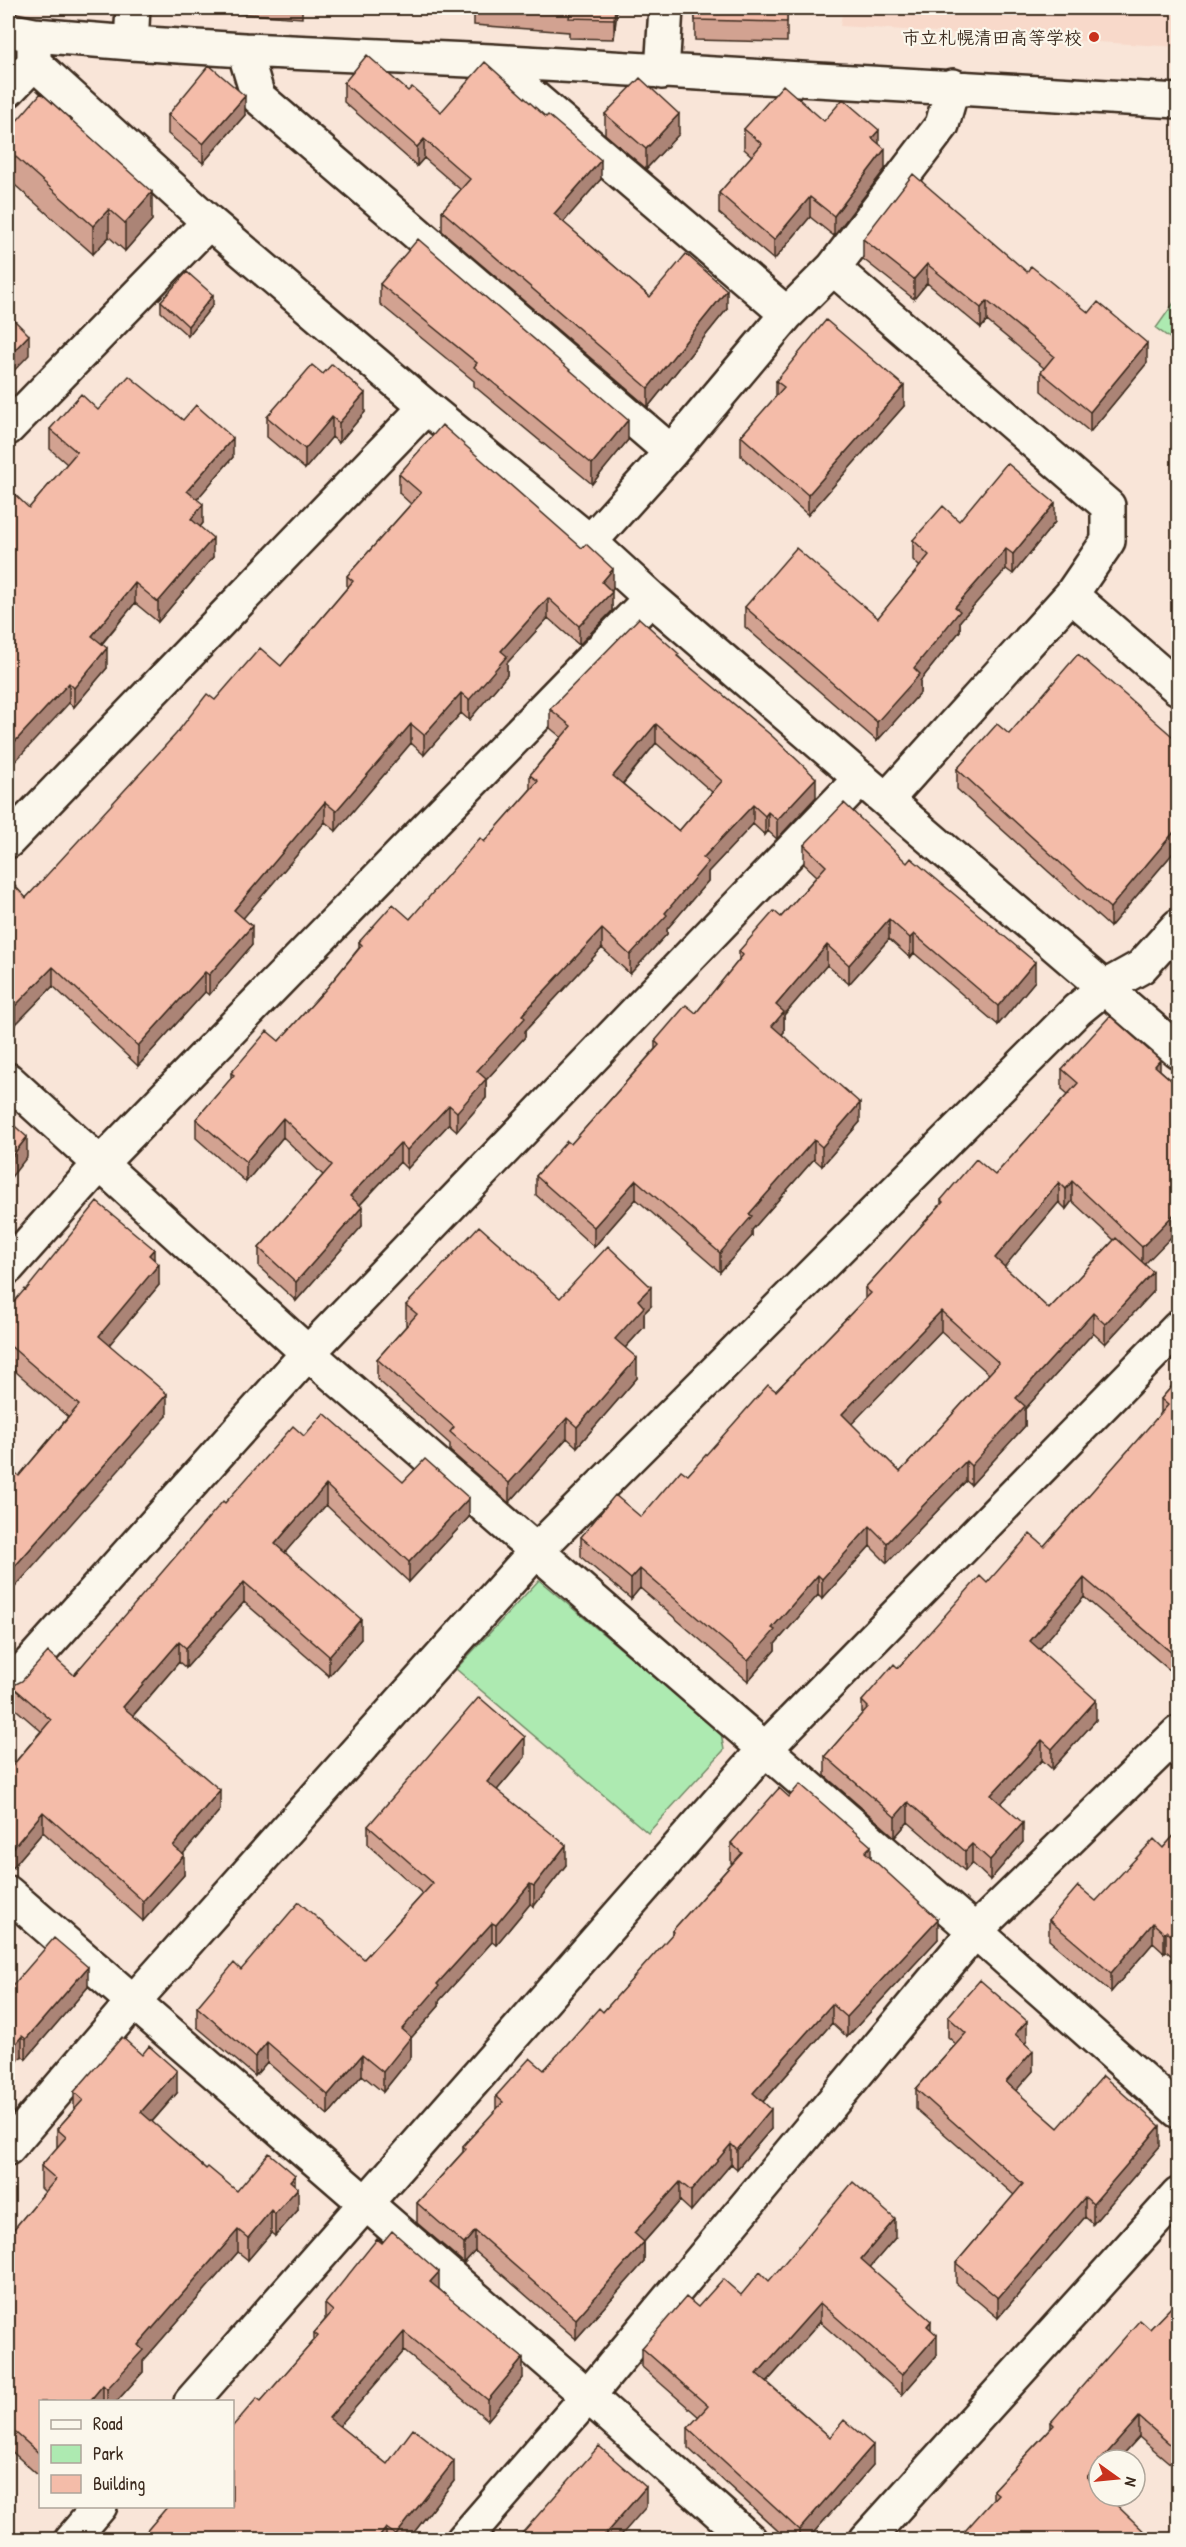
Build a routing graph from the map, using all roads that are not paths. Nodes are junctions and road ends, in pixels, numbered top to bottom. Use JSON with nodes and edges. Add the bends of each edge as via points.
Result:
{"nodes":[{"id":1,"x":133,"y":8,"type":"edge"},
{"id":2,"x":666,"y":8,"type":"edge"},
{"id":3,"x":25,"y":42,"type":"edge"},
{"id":4,"x":131,"y":44,"type":"junction"},
{"id":5,"x":244,"y":50,"type":"junction"},
{"id":6,"x":491,"y":61,"type":"junction"},
{"id":7,"x":662,"y":72,"type":"junction"},
{"id":8,"x":953,"y":86,"type":"junction"},
{"id":9,"x":8,"y":90,"type":"edge"},
{"id":10,"x":1179,"y":101,"type":"edge"},
{"id":11,"x":209,"y":222,"type":"junction"},
{"id":12,"x":833,"y":268,"type":"junction"},
{"id":13,"x":787,"y":314,"type":"junction"},
{"id":14,"x":426,"y":407,"type":"junction"},
{"id":15,"x":8,"y":428,"type":"edge"},
{"id":16,"x":671,"y":452,"type":"junction"},
{"id":17,"x":590,"y":542,"type":"junction"},
{"id":18,"x":1071,"y":595,"type":"junction"},
{"id":19,"x":651,"y":598,"type":"junction"},
{"id":20,"x":1179,"y":688,"type":"edge"},
{"id":21,"x":861,"y":778,"type":"junction"},
{"id":22,"x":887,"y":799,"type":"junction"},
{"id":23,"x":8,"y":841,"type":"edge"},
{"id":24,"x":1179,"y":926,"type":"edge"},
{"id":25,"x":1105,"y":987,"type":"junction"},
{"id":26,"x":1179,"y":1051,"type":"edge"},
{"id":27,"x":8,"y":1080,"type":"edge"},
{"id":28,"x":100,"y":1164,"type":"junction"},
{"id":29,"x":8,"y":1267,"type":"edge"},
{"id":30,"x":1179,"y":1328,"type":"edge"},
{"id":31,"x":308,"y":1353,"type":"junction"},
{"id":32,"x":536,"y":1551,"type":"junction"},
{"id":33,"x":8,"y":1688,"type":"edge"},
{"id":34,"x":1179,"y":1733,"type":"edge"},
{"id":35,"x":765,"y":1749,"type":"junction"},
{"id":36,"x":8,"y":1893,"type":"edge"},
{"id":37,"x":975,"y":1931,"type":"junction"},
{"id":38,"x":132,"y":2003,"type":"junction"},
{"id":39,"x":1179,"y":2111,"type":"edge"},
{"id":40,"x":8,"y":2148,"type":"edge"},
{"id":41,"x":1179,"y":2195,"type":"edge"},
{"id":42,"x":364,"y":2203,"type":"junction"},
{"id":43,"x":588,"y":2396,"type":"junction"},
{"id":44,"x":193,"y":2400,"type":"edge"},
{"id":45,"x":98,"y":2508,"type":"edge"},
{"id":46,"x":71,"y":2540,"type":"edge"},
{"id":47,"x":463,"y":2540,"type":"edge"},
{"id":48,"x":750,"y":2540,"type":"edge"},
{"id":49,"x":866,"y":2540,"type":"edge"}],
"edges":[{"from":1,"to":4,"type":"street"},
{"from":2,"to":7,"type":"street"},
{"from":3,"to":4,"type":"street"},
{"from":3,"to":9,"type":"street"},
{"from":3,"to":11,"type":"street"},
{"from":4,"to":5,"type":"street"},
{"from":5,"to":6,"type":"street"},
{"from":5,"to":16,"type":"street","via":[[258,97]]},
{"from":6,"to":7,"type":"street"},
{"from":6,"to":13,"type":"street"},
{"from":7,"to":8,"type":"street"},
{"from":8,"to":10,"type":"street"},
{"from":8,"to":12,"type":"street","via":[[942,125]]},
{"from":11,"to":14,"type":"street"},
{"from":11,"to":15,"type":"street"},
{"from":12,"to":13,"type":"street"},
{"from":12,"to":18,"type":"street","via":[[1108,506],[1108,541]]},
{"from":13,"to":16,"type":"street"},
{"from":14,"to":17,"type":"street"},
{"from":14,"to":23,"type":"street"},
{"from":16,"to":17,"type":"street"},
{"from":17,"to":19,"type":"street"},
{"from":18,"to":20,"type":"street"},
{"from":18,"to":22,"type":"street"},
{"from":19,"to":21,"type":"street"},
{"from":19,"to":28,"type":"street"},
{"from":21,"to":22,"type":"street"},
{"from":21,"to":31,"type":"street"},
{"from":22,"to":25,"type":"street"},
{"from":24,"to":25,"type":"street","via":[[1141,967]]},
{"from":25,"to":26,"type":"street"},
{"from":25,"to":32,"type":"street","via":[[1077,1010]]},
{"from":27,"to":28,"type":"street"},
{"from":28,"to":29,"type":"street"},
{"from":28,"to":31,"type":"street"},
{"from":30,"to":35,"type":"street"},
{"from":31,"to":32,"type":"street"},
{"from":31,"to":33,"type":"street"},
{"from":32,"to":35,"type":"street"},
{"from":32,"to":38,"type":"street"},
{"from":34,"to":37,"type":"street"},
{"from":35,"to":37,"type":"street"},
{"from":35,"to":42,"type":"street"},
{"from":36,"to":38,"type":"street"},
{"from":37,"to":39,"type":"street"},
{"from":37,"to":43,"type":"street"},
{"from":38,"to":40,"type":"street"},
{"from":38,"to":42,"type":"street"},
{"from":41,"to":49,"type":"street"},
{"from":42,"to":43,"type":"street"},
{"from":42,"to":44,"type":"street"},
{"from":43,"to":47,"type":"street"},
{"from":43,"to":48,"type":"street"},
{"from":45,"to":46,"type":"street"}]}
